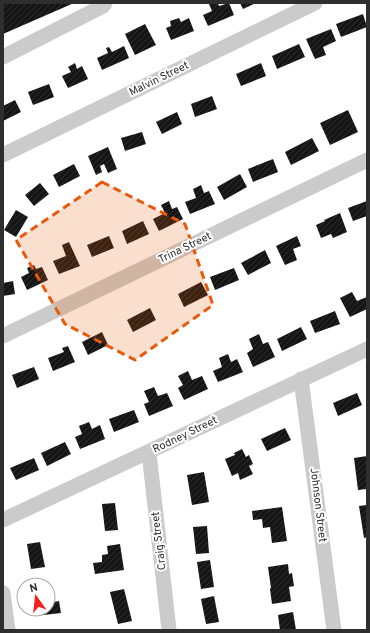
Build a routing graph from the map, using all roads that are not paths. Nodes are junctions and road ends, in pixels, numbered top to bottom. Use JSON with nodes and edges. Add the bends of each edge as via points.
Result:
{"nodes":[{"id":1,"x":105,"y":3,"type":"edge"},
{"id":2,"x":315,"y":3,"type":"edge"},
{"id":3,"x":3,"y":57,"type":"edge"},
{"id":4,"x":3,"y":155,"type":"edge"},
{"id":5,"x":367,"y":160,"type":"edge"},
{"id":6,"x":3,"y":336,"type":"edge"},
{"id":7,"x":367,"y":349,"type":"edge"},
{"id":8,"x":302,"y":379,"type":"junction"},
{"id":9,"x":149,"y":453,"type":"junction"},
{"id":10,"x":3,"y":520,"type":"edge"},
{"id":11,"x":3,"y":593,"type":"edge"},
{"id":12,"x":8,"y":630,"type":"edge"},
{"id":13,"x":169,"y":630,"type":"edge"},
{"id":14,"x":334,"y":630,"type":"edge"}],
"edges":[{"from":1,"to":3,"type":"street"},
{"from":2,"to":4,"type":"street","name":"Malvin Street"},
{"from":5,"to":6,"type":"street","name":"Trina Street"},
{"from":7,"to":8,"type":"street","name":"Rodney Street"},
{"from":8,"to":9,"type":"street","name":"Rodney Street"},
{"from":8,"to":14,"type":"street","name":"Johnson Street"},
{"from":9,"to":10,"type":"street","name":"Rodney Street"},
{"from":9,"to":13,"type":"street","name":"Craig Street"},
{"from":11,"to":12,"type":"street"}]}
